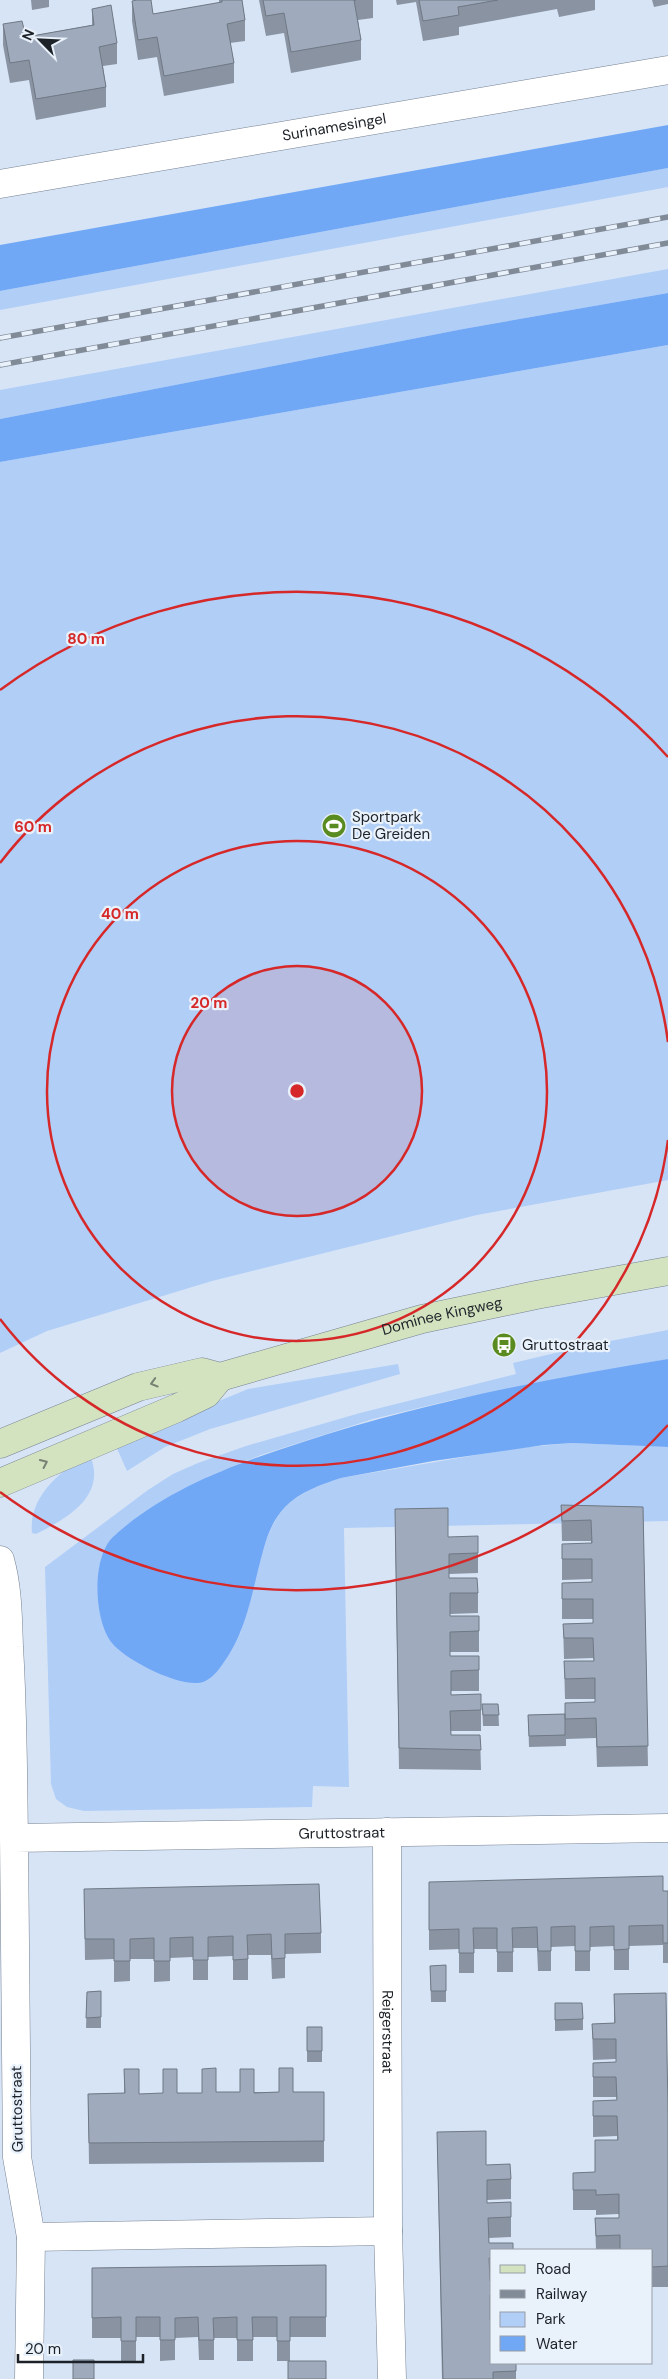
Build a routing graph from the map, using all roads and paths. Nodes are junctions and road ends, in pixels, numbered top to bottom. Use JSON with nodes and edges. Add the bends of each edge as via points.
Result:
{"nodes":[{"id":1,"x":668,"y":70,"type":"edge"},
{"id":2,"x":0,"y":184,"type":"edge"},
{"id":3,"x":668,"y":1271,"type":"edge"},
{"id":4,"x":220,"y":1377,"type":"junction"},
{"id":5,"x":0,"y":1444,"type":"edge"},
{"id":6,"x":0,"y":1483,"type":"edge"},
{"id":7,"x":0,"y":1560,"type":"edge"},
{"id":8,"x":668,"y":1828,"type":"edge"},
{"id":9,"x":387,"y":1832,"type":"junction"},
{"id":10,"x":14,"y":1838,"type":"junction"},
{"id":11,"x":388,"y":2231,"type":"junction"},
{"id":12,"x":31,"y":2237,"type":"junction"},
{"id":13,"x":29,"y":2379,"type":"edge"},
{"id":14,"x":392,"y":2379,"type":"edge"}],
"edges":[{"from":1,"to":2,"type":"street","name":"Surinamesingel"},
{"from":3,"to":4,"type":"main road","name":"Dominee Kingweg","via":[[430,1317]]},
{"from":4,"to":5,"type":"main road","name":"Dominee Kingweg","one_way":true,"via":[[202,1372],[144,1385]]},
{"from":6,"to":4,"type":"main road","one_way":true,"via":[[206,1394]]},
{"from":7,"to":10,"type":"street","name":"Gruttostraat","via":[[14,1718]]},
{"from":8,"to":9,"type":"street","name":"Gruttostraat"},
{"from":9,"to":10,"type":"street","name":"Gruttostraat"},
{"from":9,"to":11,"type":"street","name":"Reigerstraat"},
{"from":10,"to":12,"type":"street","name":"Gruttostraat","via":[[17,2157]]},
{"from":11,"to":12,"type":"street"},
{"from":11,"to":14,"type":"street","name":"Reigerstraat"},
{"from":12,"to":13,"type":"street","name":"Gruttostraat"}]}
